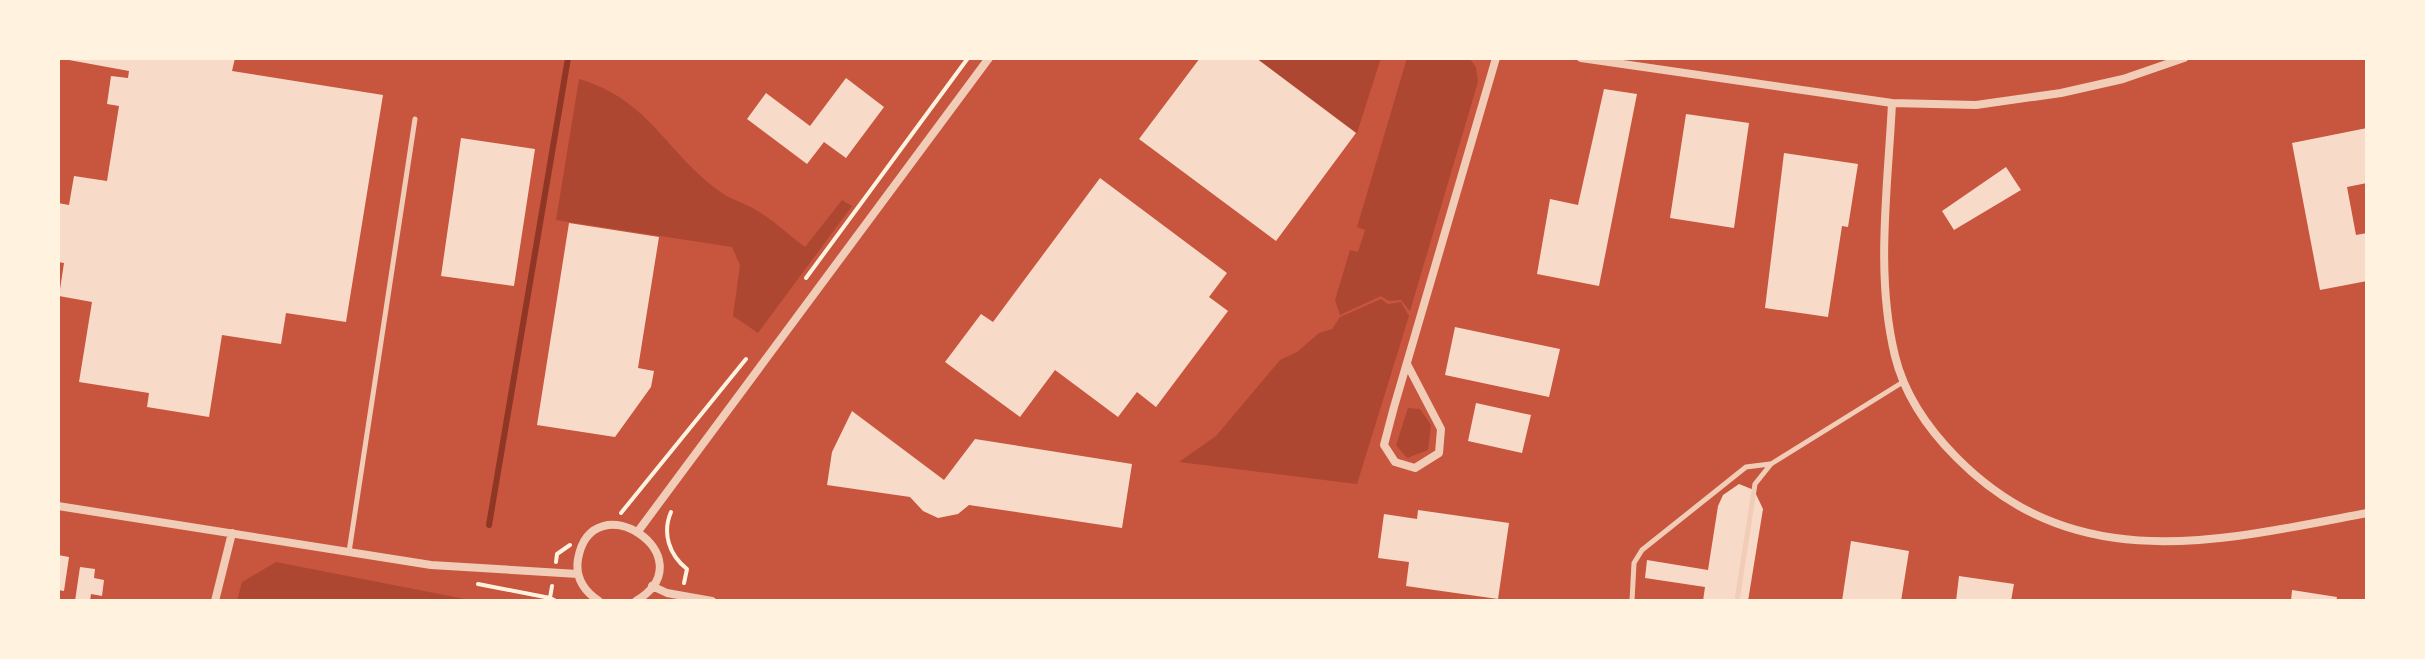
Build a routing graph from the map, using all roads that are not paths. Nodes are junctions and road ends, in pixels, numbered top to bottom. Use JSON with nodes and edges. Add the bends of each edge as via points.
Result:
{"nodes":[{"id":1,"x":989,"y":58,"type":"edge"},
{"id":2,"x":1496,"y":58,"type":"edge"},
{"id":3,"x":1581,"y":58,"type":"edge"},
{"id":4,"x":2184,"y":58,"type":"edge"},
{"id":5,"x":1892,"y":103,"type":"junction"},
{"id":6,"x":415,"y":119,"type":"dead end"},
{"id":7,"x":1407,"y":364,"type":"junction"},
{"id":8,"x":1904,"y":381,"type":"junction"},
{"id":9,"x":1771,"y":464,"type":"junction"},
{"id":10,"x":58,"y":506,"type":"edge"},
{"id":11,"x":2367,"y":513,"type":"edge"},
{"id":12,"x":639,"y":530,"type":"junction"},
{"id":13,"x":232,"y":533,"type":"junction"},
{"id":14,"x":349,"y":552,"type":"junction"},
{"id":15,"x":578,"y":574,"type":"junction"},
{"id":16,"x":652,"y":586,"type":"junction"},
{"id":17,"x":215,"y":601,"type":"edge"},
{"id":18,"x":599,"y":601,"type":"edge"},
{"id":19,"x":636,"y":601,"type":"edge"},
{"id":20,"x":712,"y":601,"type":"edge"},
{"id":21,"x":1632,"y":601,"type":"edge"},
{"id":22,"x":1737,"y":601,"type":"edge"}],
"edges":[{"from":1,"to":12,"type":"street"},
{"from":2,"to":7,"type":"street"},
{"from":3,"to":5,"type":"street"},
{"from":4,"to":5,"type":"street","via":[[2061,93],[1976,105]]},
{"from":5,"to":8,"type":"street","via":[[1883,282]]},
{"from":6,"to":14,"type":"lane"},
{"from":7,"to":7,"type":"street","via":[[1441,429],[1439,453],[1415,468],[1395,462],[1384,445]]},
{"from":8,"to":9,"type":"lane"},
{"from":8,"to":11,"type":"street","via":[[1928,429],[1985,486],[2055,526],[2143,544],[2253,535]]},
{"from":9,"to":21,"type":"lane","via":[[1746,467],[1642,550],[1634,563]]},
{"from":9,"to":22,"type":"lane","via":[[1755,484]]},
{"from":10,"to":13,"type":"street"},
{"from":12,"to":15,"type":"street","via":[[613,525],[593,534],[580,552]]},
{"from":12,"to":16,"type":"street","via":[[658,557]]},
{"from":13,"to":14,"type":"street"},
{"from":13,"to":17,"type":"street"},
{"from":14,"to":15,"type":"street","via":[[431,565]]},
{"from":15,"to":18,"type":"street"},
{"from":16,"to":19,"type":"street"},
{"from":16,"to":20,"type":"street"}]}
